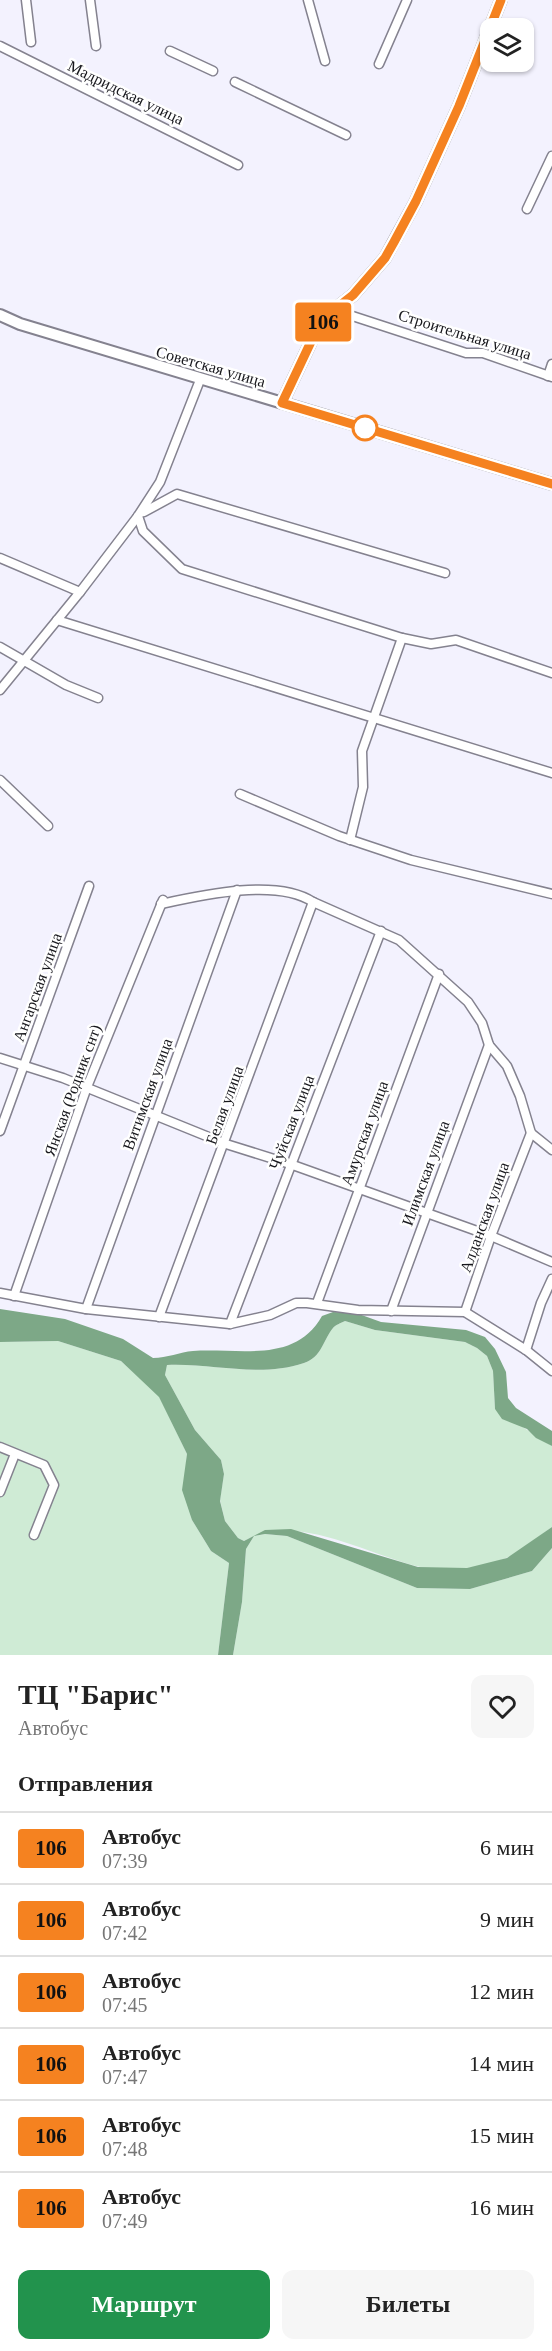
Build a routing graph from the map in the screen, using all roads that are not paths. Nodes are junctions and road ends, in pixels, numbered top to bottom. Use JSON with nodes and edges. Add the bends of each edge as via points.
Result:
{"nodes":[{"id":1,"x":26,"y":0,"type":"edge"},
{"id":2,"x":90,"y":0,"type":"edge"},
{"id":3,"x":308,"y":0,"type":"edge"},
{"id":4,"x":407,"y":0,"type":"edge"},
{"id":5,"x":501,"y":0,"type":"edge"},
{"id":6,"x":31,"y":42,"type":"dead end"},
{"id":7,"x":0,"y":46,"type":"edge"},
{"id":8,"x":96,"y":46,"type":"dead end"},
{"id":9,"x":170,"y":51,"type":"dead end"},
{"id":10,"x":325,"y":61,"type":"dead end"},
{"id":11,"x":379,"y":64,"type":"dead end"},
{"id":12,"x":213,"y":71,"type":"dead end"},
{"id":13,"x":235,"y":82,"type":"dead end"},
{"id":14,"x":346,"y":135,"type":"dead end"},
{"id":15,"x":552,"y":156,"type":"edge"},
{"id":16,"x":238,"y":165,"type":"dead end"},
{"id":17,"x":527,"y":209,"type":"dead end"},
{"id":18,"x":334,"y":310,"type":"junction"},
{"id":19,"x":0,"y":315,"type":"edge"},
{"id":20,"x":552,"y":364,"type":"edge"},
{"id":21,"x":550,"y":376,"type":"edge"},
{"id":22,"x":200,"y":380,"type":"junction"},
{"id":23,"x":282,"y":403,"type":"junction"},
{"id":24,"x":552,"y":484,"type":"edge"},
{"id":25,"x":138,"y":516,"type":"junction"},
{"id":26,"x":0,"y":558,"type":"edge"},
{"id":27,"x":445,"y":573,"type":"dead end"},
{"id":28,"x":80,"y":592,"type":"junction"},
{"id":29,"x":57,"y":620,"type":"junction"},
{"id":30,"x":402,"y":638,"type":"junction"},
{"id":31,"x":0,"y":648,"type":"edge"},
{"id":32,"x":24,"y":661,"type":"junction"},
{"id":33,"x":552,"y":672,"type":"edge"},
{"id":34,"x":0,"y":690,"type":"edge"},
{"id":35,"x":98,"y":698,"type":"dead end"},
{"id":36,"x":374,"y":718,"type":"junction"},
{"id":37,"x":552,"y":773,"type":"edge"},
{"id":38,"x":0,"y":780,"type":"edge"},
{"id":39,"x":240,"y":794,"type":"dead end"},
{"id":40,"x":48,"y":826,"type":"dead end"},
{"id":41,"x":350,"y":840,"type":"junction"},
{"id":42,"x":89,"y":886,"type":"dead end"},
{"id":43,"x":237,"y":890,"type":"junction"},
{"id":44,"x":552,"y":894,"type":"edge"},
{"id":45,"x":313,"y":902,"type":"junction"},
{"id":46,"x":381,"y":931,"type":"junction"},
{"id":47,"x":439,"y":974,"type":"junction"},
{"id":48,"x":489,"y":1045,"type":"junction"},
{"id":49,"x":0,"y":1058,"type":"edge"},
{"id":50,"x":24,"y":1065,"type":"junction"},
{"id":51,"x":87,"y":1087,"type":"junction"},
{"id":52,"x":154,"y":1116,"type":"junction"},
{"id":53,"x":0,"y":1131,"type":"edge"},
{"id":54,"x":531,"y":1133,"type":"junction"},
{"id":55,"x":226,"y":1144,"type":"junction"},
{"id":56,"x":552,"y":1150,"type":"edge"},
{"id":57,"x":290,"y":1164,"type":"junction"},
{"id":58,"x":359,"y":1189,"type":"junction"},
{"id":59,"x":426,"y":1214,"type":"junction"},
{"id":60,"x":491,"y":1236,"type":"junction"},
{"id":61,"x":552,"y":1262,"type":"edge"},
{"id":62,"x":552,"y":1279,"type":"edge"},
{"id":63,"x":0,"y":1293,"type":"edge"},
{"id":64,"x":14,"y":1296,"type":"junction"},
{"id":65,"x":317,"y":1303,"type":"junction"},
{"id":66,"x":86,"y":1309,"type":"junction"},
{"id":67,"x":391,"y":1311,"type":"junction"},
{"id":68,"x":465,"y":1312,"type":"junction"},
{"id":69,"x":159,"y":1317,"type":"junction"},
{"id":70,"x":230,"y":1324,"type":"junction"},
{"id":71,"x":526,"y":1350,"type":"junction"},
{"id":72,"x":552,"y":1371,"type":"edge"},
{"id":73,"x":0,"y":1447,"type":"edge"},
{"id":74,"x":15,"y":1454,"type":"junction"},
{"id":75,"x":0,"y":1492,"type":"edge"},
{"id":76,"x":34,"y":1534,"type":"dead end"}],
"edges":[{"from":1,"to":6,"type":"street"},
{"from":2,"to":8,"type":"street"},
{"from":3,"to":10,"type":"street"},
{"from":4,"to":11,"type":"street"},
{"from":5,"to":18,"type":"main road","via":[[416,201],[385,258],[353,295]]},
{"from":7,"to":16,"type":"street","name":"Мадридская улица"},
{"from":9,"to":12,"type":"street"},
{"from":13,"to":14,"type":"street"},
{"from":15,"to":17,"type":"street"},
{"from":18,"to":21,"type":"street","name":"Строительная улица","via":[[466,353],[483,352]]},
{"from":18,"to":23,"type":"main road","via":[[317,329]]},
{"from":19,"to":22,"type":"main road","name":"Советская улица"},
{"from":20,"to":21,"type":"street"},
{"from":22,"to":23,"type":"main road","name":"Советская улица"},
{"from":22,"to":25,"type":"street","via":[[160,482]]},
{"from":23,"to":24,"type":"main road","name":"Советская улица"},
{"from":25,"to":27,"type":"street","via":[[177,494]]},
{"from":25,"to":28,"type":"street"},
{"from":25,"to":30,"type":"street","via":[[143,531],[182,569]]},
{"from":26,"to":28,"type":"street"},
{"from":28,"to":29,"type":"street"},
{"from":29,"to":32,"type":"street"},
{"from":29,"to":36,"type":"street"},
{"from":30,"to":33,"type":"street","via":[[430,644],[456,640]]},
{"from":30,"to":36,"type":"street"},
{"from":31,"to":32,"type":"street"},
{"from":32,"to":34,"type":"street"},
{"from":32,"to":35,"type":"street"},
{"from":36,"to":37,"type":"street"},
{"from":36,"to":41,"type":"street","via":[[362,751],[363,787]]},
{"from":38,"to":40,"type":"street"},
{"from":39,"to":41,"type":"street"},
{"from":41,"to":44,"type":"street","via":[[411,861]]},
{"from":42,"to":50,"type":"street","name":"Ангарская улица"},
{"from":43,"to":45,"type":"street","via":[[300,894]]},
{"from":43,"to":51,"type":"street","name":"Янская (Родник снт)","via":[[163,900]]},
{"from":43,"to":52,"type":"street","name":"Витимская улица"},
{"from":45,"to":46,"type":"street"},
{"from":45,"to":55,"type":"street","name":"Белая улица"},
{"from":46,"to":47,"type":"street","via":[[399,940]]},
{"from":46,"to":57,"type":"street","name":"Чуйская улица"},
{"from":47,"to":48,"type":"street","via":[[482,1023]]},
{"from":47,"to":58,"type":"street","name":"Амурская улица"},
{"from":48,"to":54,"type":"street","via":[[507,1066]]},
{"from":48,"to":59,"type":"street","name":"Илимская улица"},
{"from":49,"to":50,"type":"street"},
{"from":50,"to":51,"type":"street"},
{"from":50,"to":53,"type":"street","name":"Ангарская улица"},
{"from":51,"to":52,"type":"street"},
{"from":51,"to":64,"type":"street","name":"Янская (Родник снт)"},
{"from":52,"to":55,"type":"street"},
{"from":52,"to":66,"type":"street","name":"Витимская улица"},
{"from":54,"to":56,"type":"street"},
{"from":54,"to":60,"type":"street","name":"Алданская улица"},
{"from":55,"to":57,"type":"street"},
{"from":55,"to":69,"type":"street","name":"Белая улица"},
{"from":57,"to":58,"type":"street"},
{"from":57,"to":70,"type":"street","name":"Чуйская улица"},
{"from":58,"to":59,"type":"street"},
{"from":58,"to":65,"type":"street","name":"Амурская улица"},
{"from":59,"to":60,"type":"street"},
{"from":59,"to":67,"type":"street","name":"Илимская улица"},
{"from":60,"to":61,"type":"street"},
{"from":60,"to":68,"type":"street","name":"Алданская улица"},
{"from":62,"to":71,"type":"street","via":[[540,1303]]},
{"from":63,"to":64,"type":"street"},
{"from":64,"to":66,"type":"street"},
{"from":65,"to":67,"type":"street"},
{"from":65,"to":70,"type":"street","via":[[296,1303],[270,1315]]},
{"from":66,"to":69,"type":"street"},
{"from":67,"to":68,"type":"street"},
{"from":68,"to":71,"type":"street"},
{"from":69,"to":70,"type":"street"},
{"from":71,"to":72,"type":"street"},
{"from":73,"to":74,"type":"street"},
{"from":74,"to":75,"type":"street"},
{"from":74,"to":76,"type":"street","via":[[44,1465],[54,1485]]}]}
